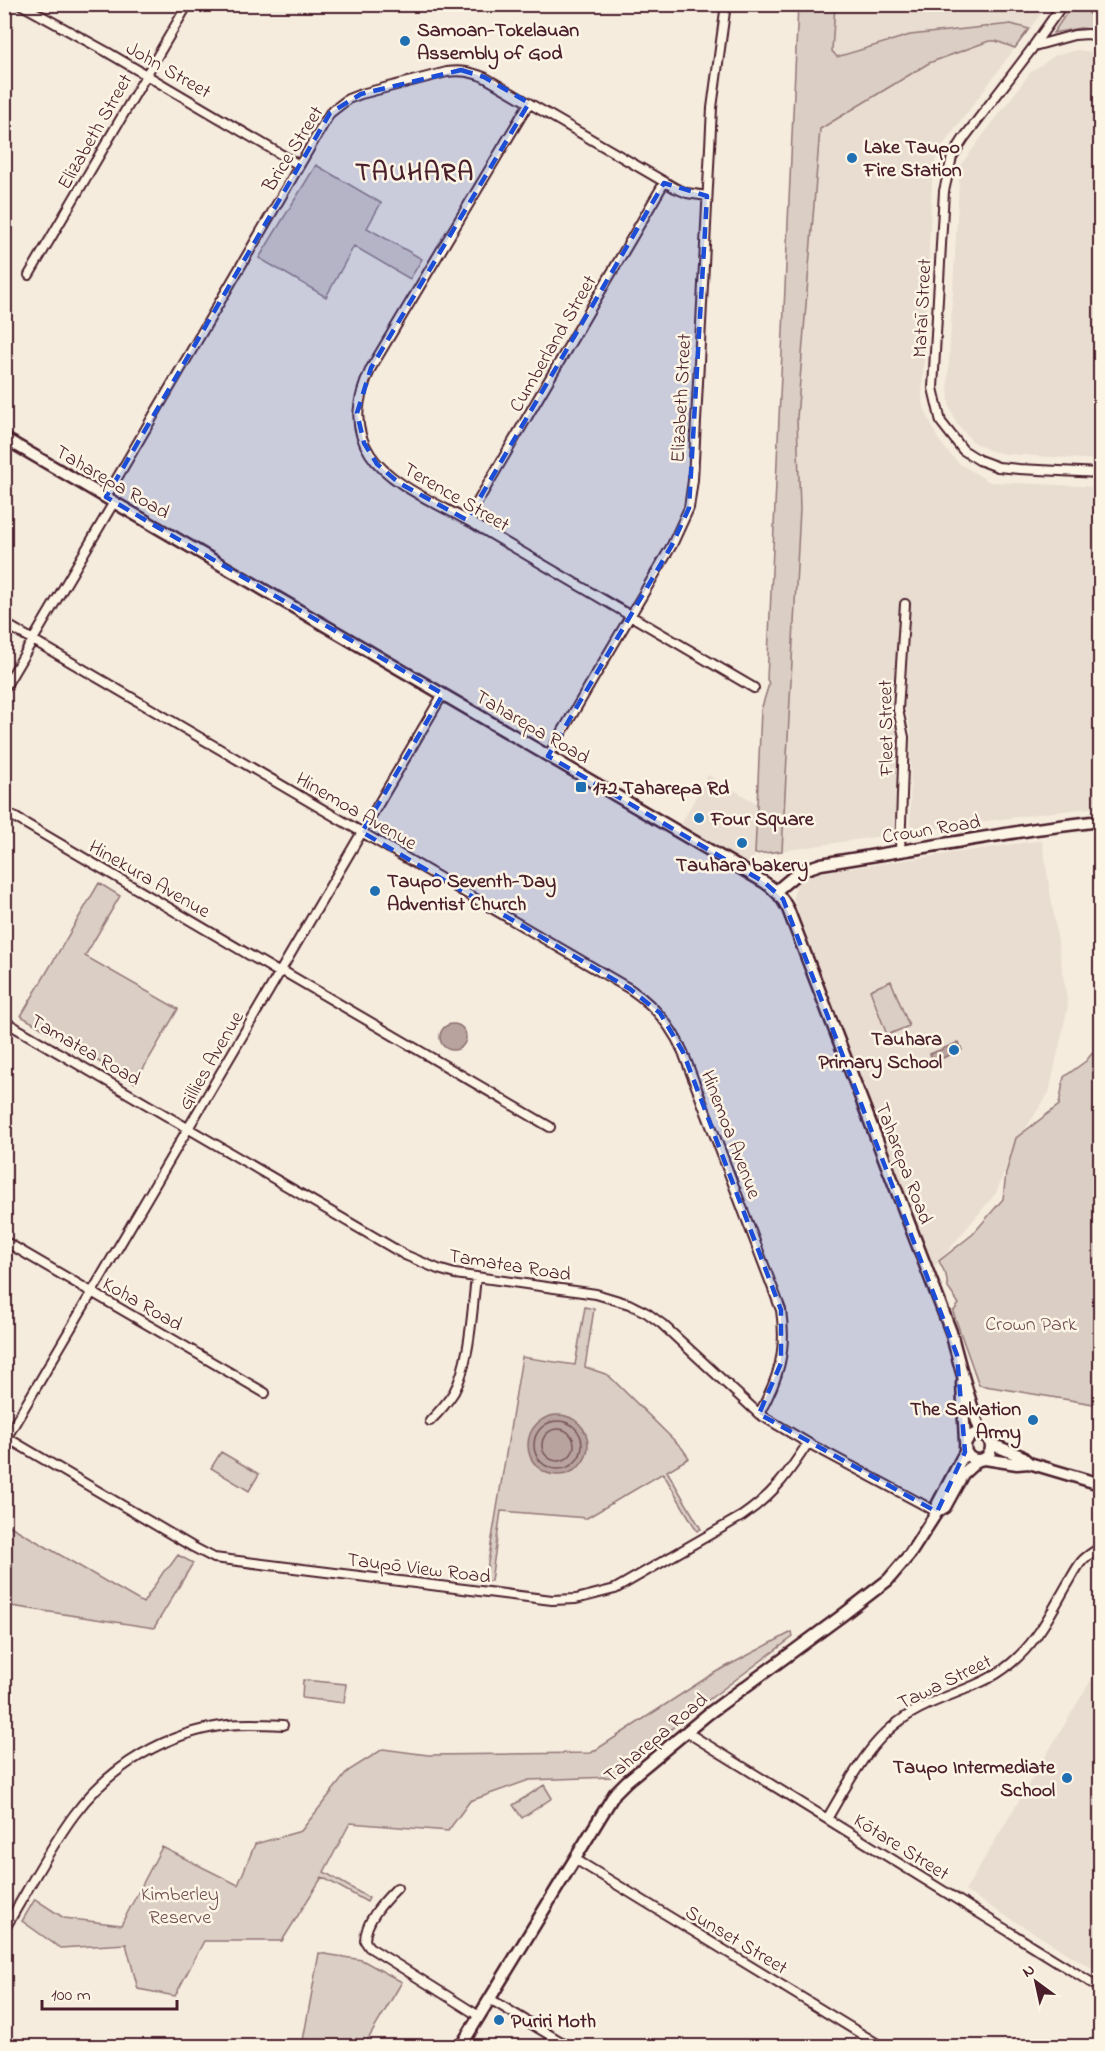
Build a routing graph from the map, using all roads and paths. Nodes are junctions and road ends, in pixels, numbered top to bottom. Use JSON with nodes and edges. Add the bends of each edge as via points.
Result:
{"nodes":[{"id":1,"x":20,"y":4,"type":"edge"},
{"id":2,"x":188,"y":4,"type":"edge"},
{"id":3,"x":726,"y":4,"type":"edge"},
{"id":4,"x":1063,"y":4,"type":"edge"},
{"id":5,"x":1094,"y":4,"type":"edge"},
{"id":6,"x":1101,"y":17,"type":"edge"},
{"id":7,"x":1101,"y":37,"type":"edge"},
{"id":8,"x":1034,"y":46,"type":"junction"},
{"id":9,"x":147,"y":75,"type":"junction"},
{"id":10,"x":529,"y":103,"type":"junction"},
{"id":11,"x":299,"y":165,"type":"junction"},
{"id":12,"x":664,"y":183,"type":"junction"},
{"id":13,"x":707,"y":196,"type":"junction"},
{"id":14,"x":29,"y":275,"type":"dead end"},
{"id":15,"x":4,"y":438,"type":"edge"},
{"id":16,"x":1101,"y":473,"type":"edge"},
{"id":17,"x":110,"y":499,"type":"junction"},
{"id":18,"x":467,"y":520,"type":"junction"},
{"id":19,"x":905,"y":604,"type":"dead end"},
{"id":20,"x":630,"y":615,"type":"junction"},
{"id":21,"x":4,"y":623,"type":"edge"},
{"id":22,"x":34,"y":640,"type":"junction"},
{"id":23,"x":754,"y":688,"type":"dead end"},
{"id":24,"x":4,"y":689,"type":"edge"},
{"id":25,"x":443,"y":694,"type":"junction"},
{"id":26,"x":548,"y":756,"type":"junction"},
{"id":27,"x":4,"y":811,"type":"edge"},
{"id":28,"x":1101,"y":821,"type":"edge"},
{"id":29,"x":362,"y":832,"type":"junction"},
{"id":30,"x":900,"y":852,"type":"junction"},
{"id":31,"x":776,"y":891,"type":"junction"},
{"id":32,"x":280,"y":972,"type":"junction"},
{"id":33,"x":4,"y":1021,"type":"edge"},
{"id":34,"x":550,"y":1127,"type":"dead end"},
{"id":35,"x":189,"y":1129,"type":"junction"},
{"id":36,"x":4,"y":1241,"type":"edge"},
{"id":37,"x":476,"y":1277,"type":"junction"},
{"id":38,"x":93,"y":1292,"type":"junction"},
{"id":39,"x":963,"y":1380,"type":"junction"},
{"id":40,"x":265,"y":1393,"type":"dead end"},
{"id":41,"x":759,"y":1414,"type":"junction"},
{"id":42,"x":430,"y":1421,"type":"dead end"},
{"id":43,"x":982,"y":1435,"type":"junction"},
{"id":44,"x":5,"y":1439,"type":"edge"},
{"id":45,"x":808,"y":1443,"type":"junction"},
{"id":46,"x":991,"y":1444,"type":"junction"},
{"id":47,"x":965,"y":1447,"type":"junction"},
{"id":48,"x":981,"y":1460,"type":"junction"},
{"id":49,"x":1029,"y":1463,"type":"junction"},
{"id":50,"x":1101,"y":1484,"type":"edge"},
{"id":51,"x":938,"y":1512,"type":"junction"},
{"id":52,"x":1100,"y":1547,"type":"edge"},
{"id":53,"x":283,"y":1725,"type":"dead end"},
{"id":54,"x":687,"y":1731,"type":"junction"},
{"id":55,"x":827,"y":1819,"type":"junction"},
{"id":56,"x":575,"y":1859,"type":"junction"},
{"id":57,"x":397,"y":1888,"type":"dead end"},
{"id":58,"x":4,"y":1930,"type":"edge"},
{"id":59,"x":1101,"y":1988,"type":"edge"},
{"id":60,"x":490,"y":1999,"type":"junction"},
{"id":61,"x":479,"y":2016,"type":"junction"},
{"id":62,"x":461,"y":2046,"type":"edge"},
{"id":63,"x":568,"y":2046,"type":"edge"},
{"id":64,"x":882,"y":2046,"type":"edge"}],
"edges":[{"from":1,"to":9,"type":"street","name":"John Street"},
{"from":2,"to":9,"type":"street","name":"Elizabeth Street"},
{"from":3,"to":13,"type":"street","name":"Elizabeth Street","via":[[712,108]]},
{"from":4,"to":8,"type":"street","name":"Mataī Street"},
{"from":5,"to":6,"type":"street"},
{"from":7,"to":8,"type":"street","via":[[1074,35]]},
{"from":8,"to":16,"type":"street","name":"Mataī Street","via":[[964,138],[948,168],[933,388],[941,422],[963,450],[979,460],[1019,469]]},
{"from":9,"to":11,"type":"street","name":"John Street"},
{"from":9,"to":14,"type":"street","name":"Elizabeth Street"},
{"from":10,"to":11,"type":"street","name":"Brice Street","via":[[484,77],[461,70],[361,94],[330,113]]},
{"from":10,"to":12,"type":"street","name":"Brice Street"},
{"from":10,"to":18,"type":"street","name":"Terence Street","via":[[371,368],[359,399],[359,428],[377,464],[399,483]]},
{"from":11,"to":17,"type":"street","name":"Brice Street"},
{"from":12,"to":13,"type":"street","name":"Brice Street"},
{"from":12,"to":18,"type":"street","name":"Cumberland Street"},
{"from":13,"to":20,"type":"street","name":"Elizabeth Street","via":[[690,501],[682,526]]},
{"from":15,"to":17,"type":"street","name":"Taharepa Road"},
{"from":17,"to":22,"type":"street","name":"Brice Street"},
{"from":17,"to":25,"type":"street","name":"Taharepa Road"},
{"from":18,"to":20,"type":"street","name":"Terence Street"},
{"from":19,"to":30,"type":"street","name":"Fleet Street","via":[[898,710],[904,737]]},
{"from":20,"to":23,"type":"street","name":"Terence Street"},
{"from":20,"to":26,"type":"street","name":"Elizabeth Street"},
{"from":21,"to":22,"type":"street","name":"Hinemoa Avenue"},
{"from":22,"to":24,"type":"street","name":"Brice Street"},
{"from":22,"to":29,"type":"street","name":"Hinemoa Avenue"},
{"from":25,"to":26,"type":"street","name":"Taharepa Road"},
{"from":25,"to":29,"type":"street","name":"Gillies Avenue"},
{"from":26,"to":31,"type":"street","name":"Taharepa Road"},
{"from":27,"to":32,"type":"street","name":"Hinekura Avenue"},
{"from":28,"to":30,"type":"street","name":"Crown Road"},
{"from":29,"to":32,"type":"street","name":"Gillies Avenue"},
{"from":29,"to":41,"type":"street","name":"Hinemoa Avenue","via":[[630,989],[667,1022],[683,1052],[781,1310],[782,1363]]},
{"from":30,"to":31,"type":"street","name":"Crown Road","via":[[810,867]]},
{"from":31,"to":39,"type":"street","name":"Taharepa Road","via":[[788,909],[951,1332]]},
{"from":32,"to":34,"type":"street","name":"Hinekura Avenue"},
{"from":32,"to":35,"type":"street","name":"Gillies Avenue"},
{"from":33,"to":35,"type":"street","name":"Tamatea Road"},
{"from":35,"to":37,"type":"street","name":"Tamatea Road","via":[[405,1255],[438,1269]]},
{"from":35,"to":38,"type":"street","name":"Gillies Avenue"},
{"from":36,"to":38,"type":"street","name":"Koha Road"},
{"from":37,"to":41,"type":"street","name":"Tamatea Road","via":[[596,1294],[629,1304],[662,1324]]},
{"from":37,"to":42,"type":"street","via":[[464,1365],[446,1405]]},
{"from":38,"to":40,"type":"street","name":"Koha Road"},
{"from":38,"to":44,"type":"street","name":"Gillies Avenue"},
{"from":39,"to":43,"type":"street","name":"Taharepa Road"},
{"from":39,"to":47,"type":"street","name":"Taharepa Road"},
{"from":41,"to":45,"type":"street","name":"Tamatea Road"},
{"from":43,"to":46,"type":"street","name":"Taharepa Road"},
{"from":43,"to":47,"type":"street","via":[[970,1436]]},
{"from":44,"to":45,"type":"street","name":"Taupō View Road","via":[[214,1558],[552,1600],[576,1599],[615,1589],[741,1516],[777,1488]]},
{"from":45,"to":51,"type":"street","name":"Tamatea Road"},
{"from":46,"to":48,"type":"street","name":"Taharepa Road","via":[[990,1452]]},
{"from":46,"to":49,"type":"street"},
{"from":47,"to":48,"type":"street","via":[[969,1458]]},
{"from":47,"to":51,"type":"street","name":"Taharepa Road","via":[[938,1503]]},
{"from":48,"to":49,"type":"street"},
{"from":48,"to":51,"type":"street","name":"Taharepa Road","via":[[963,1474],[945,1507]]},
{"from":49,"to":50,"type":"street"},
{"from":51,"to":54,"type":"street","name":"Taharepa Road","via":[[888,1580]]},
{"from":52,"to":55,"type":"street","name":"Tawa Street","via":[[1082,1561],[1022,1654],[1007,1668],[971,1688],[926,1705],[888,1730],[862,1759]]},
{"from":53,"to":58,"type":"street","via":[[228,1725],[189,1733],[153,1748],[117,1770],[100,1783],[73,1816]]},
{"from":54,"to":55,"type":"street","name":"Kōtare Street"},
{"from":54,"to":56,"type":"street","name":"Taharepa Road","via":[[615,1793]]},
{"from":55,"to":59,"type":"street","name":"Kōtare Street"},
{"from":56,"to":60,"type":"street","name":"Taharepa Road"},
{"from":56,"to":64,"type":"street","name":"Sunset Street"},
{"from":57,"to":61,"type":"street","via":[[368,1926],[365,1941]]},
{"from":60,"to":61,"type":"street","name":"Taharepa Road"},
{"from":60,"to":63,"type":"street"},
{"from":61,"to":62,"type":"street","name":"Taharepa Road"}]}
